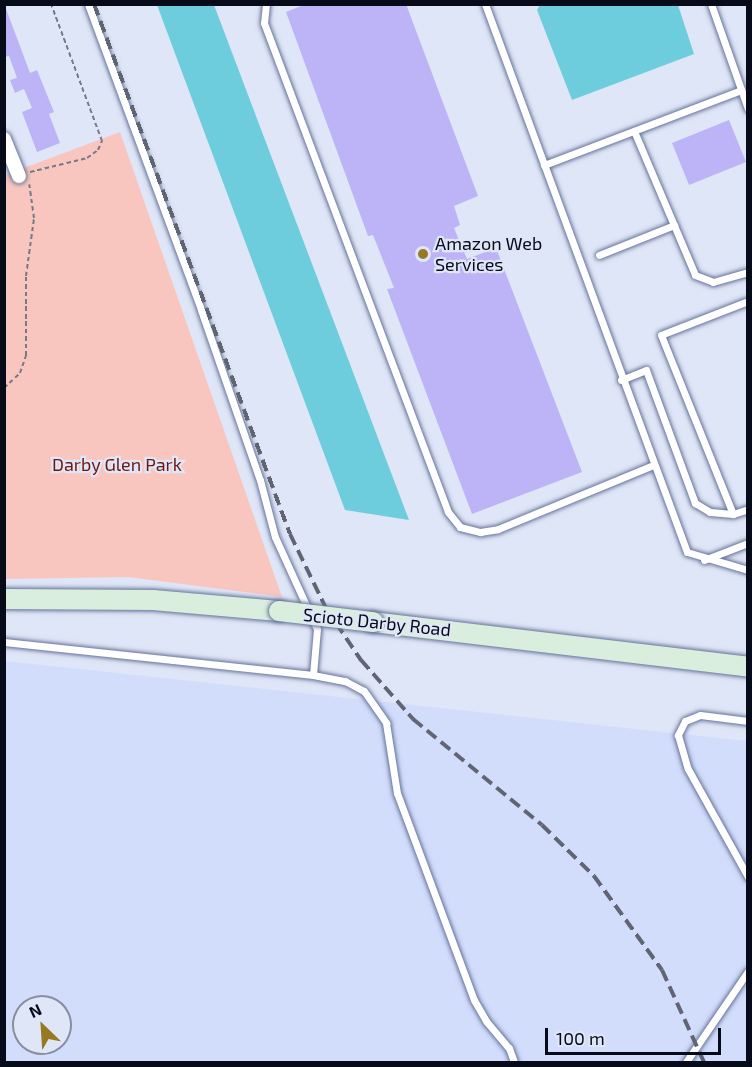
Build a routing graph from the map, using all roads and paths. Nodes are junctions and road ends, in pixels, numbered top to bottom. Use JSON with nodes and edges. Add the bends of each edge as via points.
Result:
{"nodes":[{"id":1,"x":51,"y":4,"type":"edge"},
{"id":2,"x":88,"y":4,"type":"edge"},
{"id":3,"x":266,"y":4,"type":"edge"},
{"id":4,"x":485,"y":4,"type":"edge"},
{"id":5,"x":711,"y":4,"type":"edge"},
{"id":6,"x":741,"y":90,"type":"junction"},
{"id":7,"x":747,"y":109,"type":"edge"},
{"id":8,"x":634,"y":131,"type":"junction"},
{"id":9,"x":4,"y":139,"type":"edge"},
{"id":10,"x":544,"y":165,"type":"junction"},
{"id":11,"x":22,"y":175,"type":"junction"},
{"id":12,"x":674,"y":225,"type":"junction"},
{"id":13,"x":599,"y":255,"type":"dead end"},
{"id":14,"x":747,"y":272,"type":"edge"},
{"id":15,"x":747,"y":301,"type":"edge"},
{"id":16,"x":621,"y":380,"type":"junction"},
{"id":17,"x":4,"y":388,"type":"edge"},
{"id":18,"x":654,"y":465,"type":"junction"},
{"id":19,"x":747,"y":509,"type":"edge"},
{"id":20,"x":733,"y":514,"type":"junction"},
{"id":21,"x":747,"y":543,"type":"edge"},
{"id":22,"x":704,"y":560,"type":"junction"},
{"id":23,"x":747,"y":570,"type":"edge"},
{"id":24,"x":4,"y":599,"type":"edge"},
{"id":25,"x":4,"y":642,"type":"edge"},
{"id":26,"x":747,"y":667,"type":"edge"},
{"id":27,"x":313,"y":675,"type":"junction"},
{"id":28,"x":747,"y":721,"type":"edge"},
{"id":29,"x":747,"y":877,"type":"edge"},
{"id":30,"x":747,"y":971,"type":"edge"},
{"id":31,"x":514,"y":1062,"type":"edge"},
{"id":32,"x":686,"y":1062,"type":"edge"}],
"edges":[{"from":1,"to":11,"type":"path","via":[[101,144],[93,155],[80,161]]},
{"from":2,"to":27,"type":"lane","via":[[205,322],[276,537],[317,628]]},
{"from":3,"to":18,"type":"lane","via":[[264,23],[448,512],[460,526],[480,532],[498,529]]},
{"from":4,"to":10,"type":"lane"},
{"from":5,"to":6,"type":"lane"},
{"from":6,"to":7,"type":"lane"},
{"from":6,"to":8,"type":"lane"},
{"from":8,"to":10,"type":"lane"},
{"from":8,"to":12,"type":"lane"},
{"from":9,"to":11,"type":"street"},
{"from":10,"to":16,"type":"lane"},
{"from":11,"to":17,"type":"path","via":[[34,219],[26,276],[27,347],[20,373]]},
{"from":12,"to":13,"type":"lane"},
{"from":12,"to":14,"type":"lane","via":[[695,274],[703,280]]},
{"from":15,"to":20,"type":"lane","via":[[661,335]]},
{"from":16,"to":18,"type":"lane"},
{"from":16,"to":20,"type":"lane","via":[[646,370],[695,503],[710,512]]},
{"from":18,"to":22,"type":"lane","via":[[687,552]]},
{"from":19,"to":20,"type":"lane"},
{"from":21,"to":22,"type":"lane"},
{"from":22,"to":23,"type":"lane"},
{"from":24,"to":26,"type":"main road","name":"Scioto Darby Road","bridge":true,"via":[[153,600],[279,611]]},
{"from":25,"to":27,"type":"lane"},
{"from":27,"to":31,"type":"lane","via":[[357,687],[381,711],[390,735],[397,793],[466,980],[481,1015],[504,1040]]},
{"from":28,"to":29,"type":"lane","via":[[700,716],[685,721],[678,735],[691,775]]},
{"from":30,"to":32,"type":"lane"}]}
